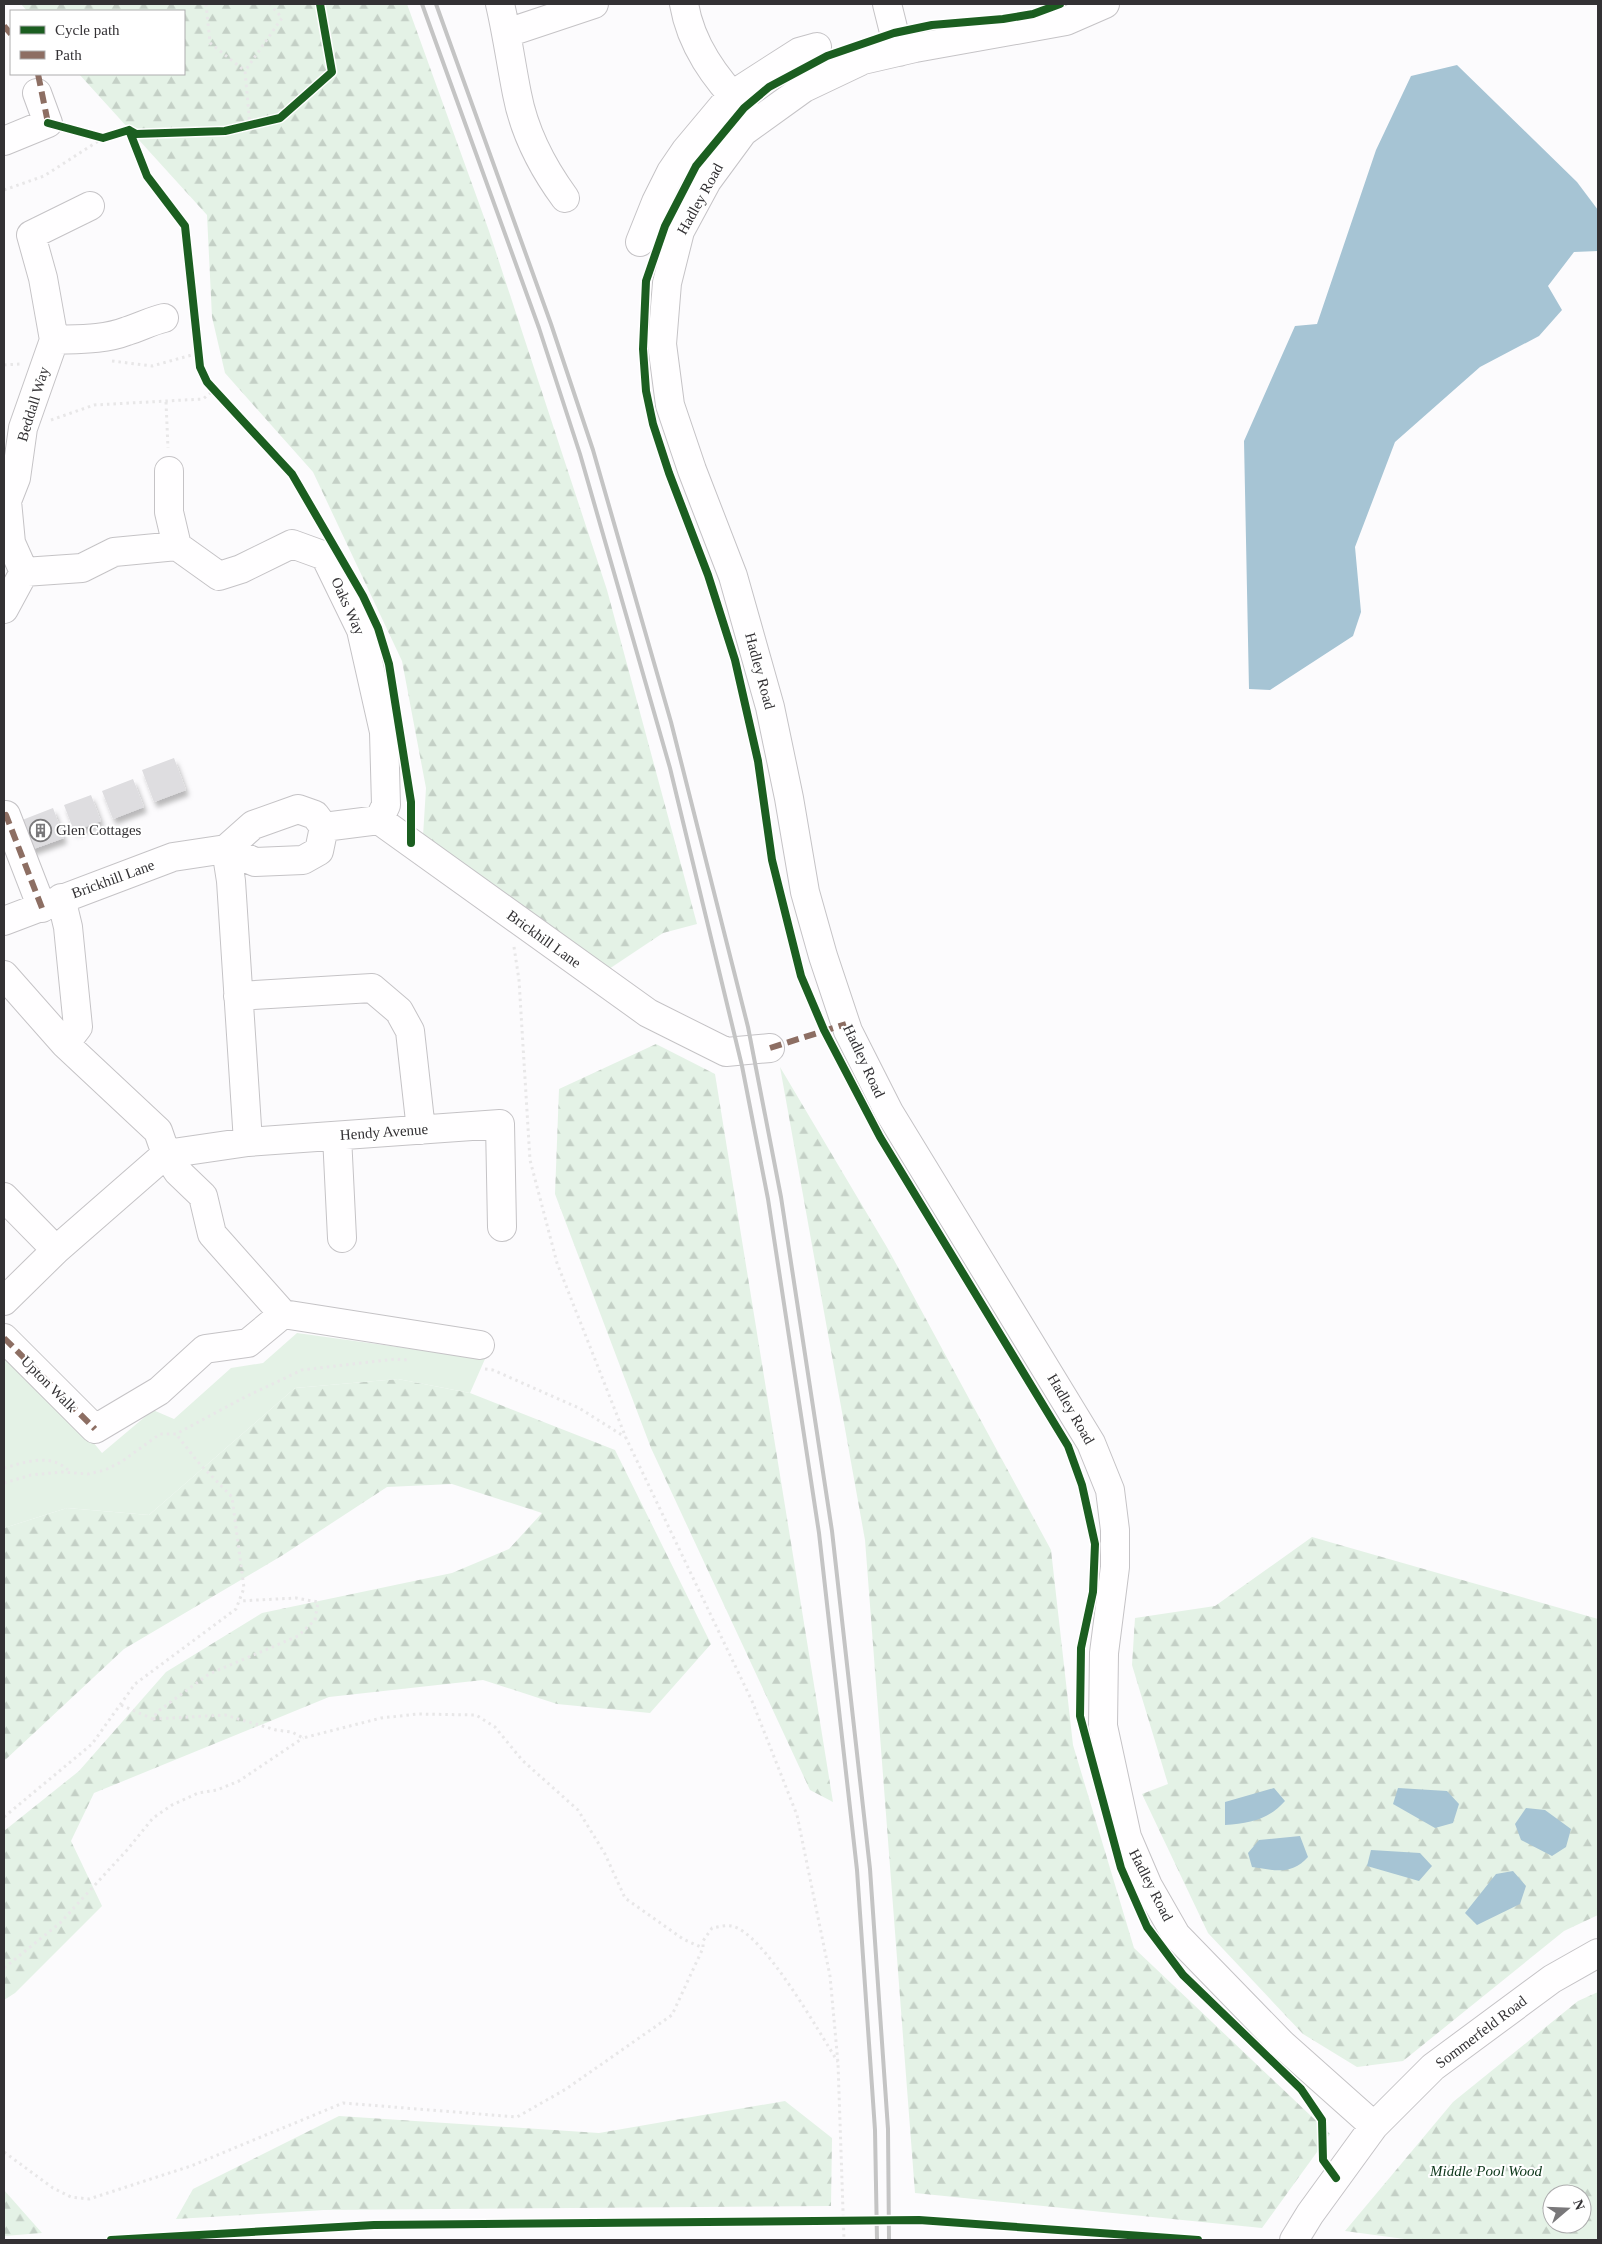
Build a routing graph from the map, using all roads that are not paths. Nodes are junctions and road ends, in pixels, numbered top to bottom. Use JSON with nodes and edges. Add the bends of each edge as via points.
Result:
{"nodes":[{"id":1,"x":500,"y":4,"type":"edge"},
{"id":2,"x":594,"y":4,"type":"edge"},
{"id":3,"x":684,"y":4,"type":"edge"},
{"id":4,"x":887,"y":4,"type":"edge"},
{"id":5,"x":1105,"y":4,"type":"edge"},
{"id":6,"x":507,"y":33,"type":"junction"},
{"id":7,"x":817,"y":47,"type":"dead end"},
{"id":8,"x":899,"y":52,"type":"junction"},
{"id":9,"x":37,"y":94,"type":"dead end"},
{"id":10,"x":732,"y":95,"type":"junction"},
{"id":11,"x":757,"y":121,"type":"junction"},
{"id":12,"x":4,"y":141,"type":"edge"},
{"id":13,"x":566,"y":198,"type":"dead end"},
{"id":14,"x":90,"y":206,"type":"dead end"},
{"id":15,"x":640,"y":242,"type":"dead end"},
{"id":16,"x":164,"y":318,"type":"dead end"},
{"id":17,"x":54,"y":340,"type":"junction"},
{"id":18,"x":18,"y":424,"type":"edge"},
{"id":19,"x":169,"y":471,"type":"road end"},
{"id":20,"x":177,"y":546,"type":"junction"},
{"id":21,"x":24,"y":572,"type":"junction"},
{"id":22,"x":4,"y":609,"type":"edge"},
{"id":23,"x":4,"y":816,"type":"edge"},
{"id":24,"x":379,"y":820,"type":"junction"},
{"id":25,"x":324,"y":827,"type":"junction"},
{"id":26,"x":226,"y":849,"type":"junction"},
{"id":27,"x":51,"y":903,"type":"junction"},
{"id":28,"x":4,"y":921,"type":"edge"},
{"id":29,"x":4,"y":975,"type":"edge"},
{"id":30,"x":238,"y":996,"type":"junction"},
{"id":31,"x":65,"y":1044,"type":"junction"},
{"id":32,"x":770,"y":1048,"type":"dead end"},
{"id":33,"x":421,"y":1130,"type":"junction"},
{"id":34,"x":337,"y":1136,"type":"junction"},
{"id":35,"x":248,"y":1142,"type":"junction"},
{"id":36,"x":166,"y":1154,"type":"junction"},
{"id":37,"x":4,"y":1197,"type":"edge"},
{"id":38,"x":502,"y":1227,"type":"dead end"},
{"id":39,"x":342,"y":1238,"type":"dead end"},
{"id":40,"x":56,"y":1250,"type":"junction"},
{"id":41,"x":4,"y":1301,"type":"edge"},
{"id":42,"x":283,"y":1314,"type":"junction"},
{"id":43,"x":4,"y":1338,"type":"edge"},
{"id":44,"x":481,"y":1357,"type":"road end"},
{"id":45,"x":1598,"y":1952,"type":"edge"},
{"id":46,"x":1374,"y":2126,"type":"junction"},
{"id":47,"x":1294,"y":2240,"type":"edge"}],
"edges":[{"from":1,"to":6,"type":"street"},
{"from":2,"to":6,"type":"street"},
{"from":3,"to":10,"type":"street","via":[[690,32],[699,52]]},
{"from":4,"to":8,"type":"street"},
{"from":5,"to":8,"type":"street","name":"Hadley Road","via":[[1066,21]]},
{"from":6,"to":13,"type":"street","via":[[521,110],[549,174]]},
{"from":7,"to":10,"type":"street","via":[[799,52]]},
{"from":8,"to":11,"type":"street","name":"Hadley Road","via":[[863,60],[804,88]]},
{"from":9,"to":12,"type":"street","via":[[48,123]]},
{"from":10,"to":11,"type":"street"},
{"from":10,"to":15,"type":"street","via":[[671,172]]},
{"from":11,"to":46,"type":"street","name":"Hadley Road","via":[[743,132],[707,180],[680,231],[667,283],[662,344],[670,405],[733,576],[770,707],[804,892],[823,956],[848,1031],[889,1112],[1091,1442],[1110,1490],[1115,1567],[1104,1653],[1103,1726],[1127,1837],[1148,1886],[1176,1935],[1282,2044]]},
{"from":14,"to":17,"type":"street","name":"Beddall Way","via":[[31,235],[43,278]]},
{"from":16,"to":17,"type":"street","via":[[151,320],[127,332],[98,338]]},
{"from":17,"to":18,"type":"street","name":"Beddall Way"},
{"from":18,"to":21,"type":"street","name":"Beddall Way","via":[[16,478],[7,501],[11,544]]},
{"from":19,"to":20,"type":"street","via":[[169,512]]},
{"from":20,"to":21,"type":"street","via":[[114,552],[82,568]]},
{"from":20,"to":24,"type":"street","name":"Oaks Way","via":[[219,576],[292,544],[325,556],[361,630],[384,732],[386,804]]},
{"from":21,"to":22,"type":"street"},
{"from":23,"to":27,"type":"street"},
{"from":24,"to":25,"type":"street"},
{"from":24,"to":32,"type":"street","name":"Brickhill Lane","via":[[648,1013],[726,1052]]},
{"from":25,"to":26,"type":"street","via":[[314,815],[298,809],[253,825]]},
{"from":25,"to":26,"type":"street","via":[[319,851],[303,860],[255,862]]},
{"from":26,"to":27,"type":"street","name":"Brickhill Lane","via":[[173,857]]},
{"from":26,"to":30,"type":"street"},
{"from":27,"to":28,"type":"street","name":"Brickhill Lane"},
{"from":27,"to":31,"type":"street","via":[[68,926],[78,1027]]},
{"from":29,"to":31,"type":"street"},
{"from":30,"to":33,"type":"street","via":[[372,988],[399,1011],[410,1031]]},
{"from":30,"to":35,"type":"street"},
{"from":31,"to":36,"type":"street","via":[[158,1131]]},
{"from":33,"to":34,"type":"street","name":"Hendy Avenue"},
{"from":33,"to":38,"type":"street","name":"Hendy Avenue","via":[[500,1124]]},
{"from":34,"to":35,"type":"street","name":"Hendy Avenue"},
{"from":34,"to":39,"type":"street"},
{"from":35,"to":36,"type":"street","name":"Hendy Avenue"},
{"from":36,"to":40,"type":"street"},
{"from":36,"to":42,"type":"street","via":[[178,1172],[203,1196],[212,1234]]},
{"from":37,"to":40,"type":"street"},
{"from":40,"to":41,"type":"street"},
{"from":42,"to":43,"type":"street","name":"Upton Walk","via":[[248,1343],[206,1349],[158,1391],[95,1429]]},
{"from":42,"to":44,"type":"street"},
{"from":45,"to":46,"type":"street","name":"Sommerfeld Road","via":[[1552,1978],[1434,2067]]},
{"from":46,"to":47,"type":"street"}]}
